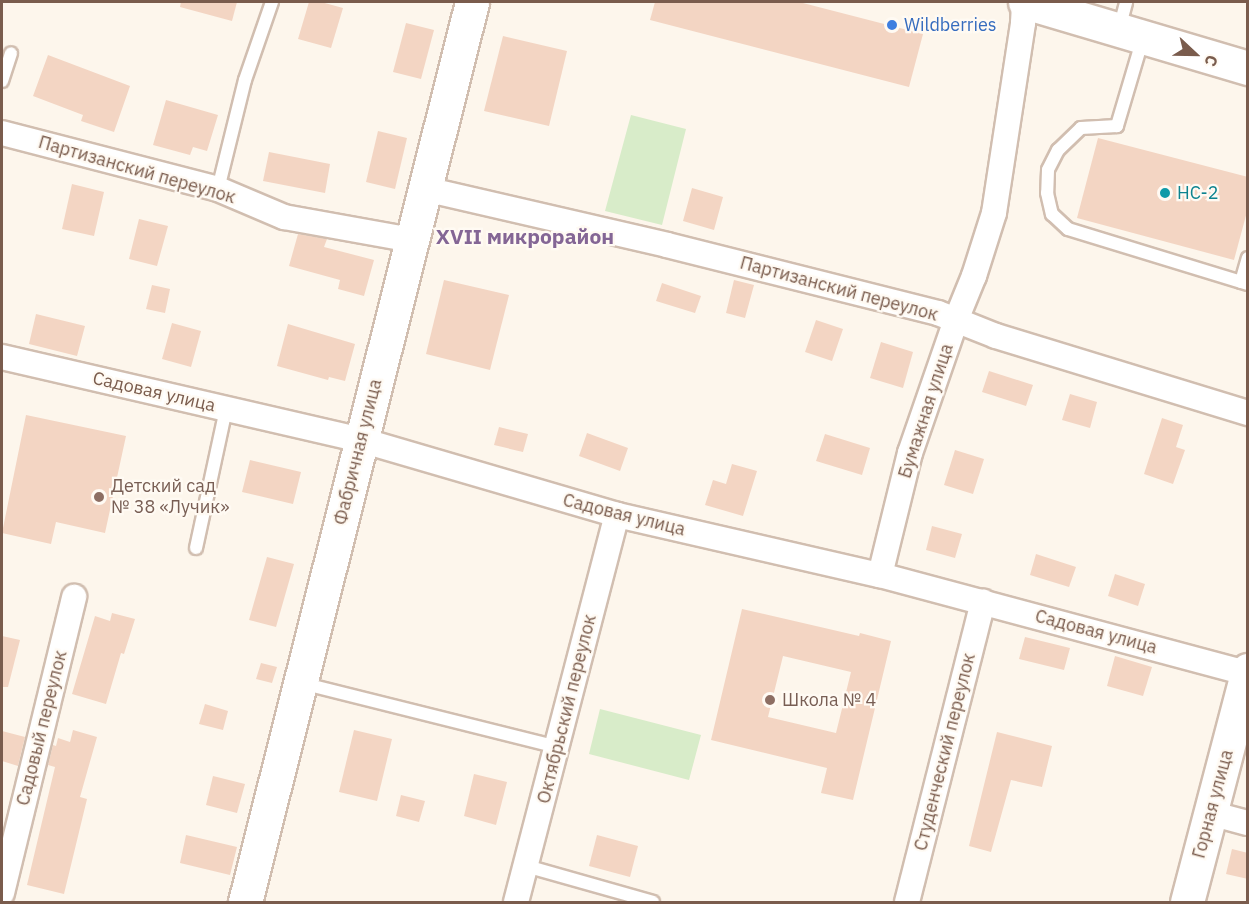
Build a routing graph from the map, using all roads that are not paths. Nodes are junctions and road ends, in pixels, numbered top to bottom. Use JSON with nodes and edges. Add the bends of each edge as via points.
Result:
{"nodes":[{"id":1,"x":272,"y":2,"type":"edge"},
{"id":2,"x":472,"y":2,"type":"edge"},
{"id":3,"x":1024,"y":2,"type":"edge"},
{"id":4,"x":1129,"y":23,"type":"edge"},
{"id":5,"x":11,"y":53,"type":"dead end"},
{"id":6,"x":1248,"y":68,"type":"edge"},
{"id":7,"x":2,"y":81,"type":"edge"},
{"id":8,"x":2,"y":133,"type":"edge"},
{"id":9,"x":218,"y":189,"type":"junction"},
{"id":10,"x":425,"y":189,"type":"junction"},
{"id":11,"x":412,"y":240,"type":"junction"},
{"id":12,"x":1248,"y":258,"type":"edge"},
{"id":13,"x":1244,"y":283,"type":"edge"},
{"id":14,"x":956,"y":320,"type":"junction"},
{"id":15,"x":2,"y":357,"type":"edge"},
{"id":16,"x":226,"y":409,"type":"junction"},
{"id":17,"x":1248,"y":413,"type":"edge"},
{"id":18,"x":361,"y":440,"type":"junction"},
{"id":19,"x":617,"y":515,"type":"junction"},
{"id":20,"x":196,"y":548,"type":"dead end"},
{"id":21,"x":880,"y":575,"type":"junction"},
{"id":22,"x":74,"y":597,"type":"dead end"},
{"id":23,"x":983,"y":601,"type":"junction"},
{"id":24,"x":1247,"y":671,"type":"edge"},
{"id":25,"x":300,"y":682,"type":"junction"},
{"id":26,"x":557,"y":747,"type":"junction"},
{"id":27,"x":1210,"y":813,"type":"junction"},
{"id":28,"x":1248,"y":823,"type":"edge"},
{"id":29,"x":526,"y":866,"type":"junction"},
{"id":30,"x":2,"y":893,"type":"edge"},
{"id":31,"x":245,"y":903,"type":"edge"},
{"id":32,"x":516,"y":903,"type":"edge"},
{"id":33,"x":653,"y":903,"type":"edge"},
{"id":34,"x":907,"y":903,"type":"edge"},
{"id":35,"x":1187,"y":903,"type":"edge"}],
"edges":[{"from":1,"to":9,"type":"lane","via":[[245,80]]},
{"from":2,"to":10,"type":"street","name":"Фабричная улица"},
{"from":3,"to":4,"type":"street"},
{"from":3,"to":14,"type":"street","name":"Бумажная улица","via":[[993,213]]},
{"from":4,"to":6,"type":"street"},
{"from":4,"to":13,"type":"lane","via":[[1118,126],[1081,128],[1058,150],[1048,170],[1047,193],[1052,214],[1068,229]]},
{"from":5,"to":7,"type":"lane"},
{"from":8,"to":9,"type":"street","name":"Партизанский переулок"},
{"from":9,"to":11,"type":"street","name":"Партизанский переулок","via":[[284,218]]},
{"from":10,"to":11,"type":"street","name":"Фабричная улица"},
{"from":10,"to":14,"type":"street","name":"Партизанский переулок","via":[[668,245]]},
{"from":11,"to":18,"type":"street","name":"Фабричная улица"},
{"from":12,"to":13,"type":"lane"},
{"from":14,"to":17,"type":"street","name":"Партизанский переулок","via":[[996,336]]},
{"from":14,"to":21,"type":"street","name":"Бумажная улица","via":[[910,453]]},
{"from":15,"to":16,"type":"street","name":"Садовая улица"},
{"from":16,"to":18,"type":"street","name":"Садовая улица"},
{"from":16,"to":20,"type":"lane"},
{"from":18,"to":19,"type":"street","name":"Садовая улица"},
{"from":18,"to":25,"type":"street","name":"Фабричная улица"},
{"from":19,"to":21,"type":"street","name":"Садовая улица"},
{"from":19,"to":26,"type":"street","name":"Октябрьский переулок"},
{"from":21,"to":23,"type":"street","name":"Садовая улица"},
{"from":22,"to":30,"type":"street","name":"Садовый переулок"},
{"from":23,"to":24,"type":"street","name":"Садовая улица"},
{"from":23,"to":34,"type":"street","name":"Студенческий переулок"},
{"from":24,"to":27,"type":"street","name":"Горная улица"},
{"from":25,"to":26,"type":"lane"},
{"from":25,"to":31,"type":"street","name":"Фабричная улица"},
{"from":26,"to":29,"type":"street","name":"Октябрьский переулок"},
{"from":27,"to":28,"type":"street"},
{"from":27,"to":35,"type":"street","name":"Горная улица"},
{"from":29,"to":32,"type":"street","name":"Октябрьский переулок"},
{"from":29,"to":33,"type":"lane"}]}
